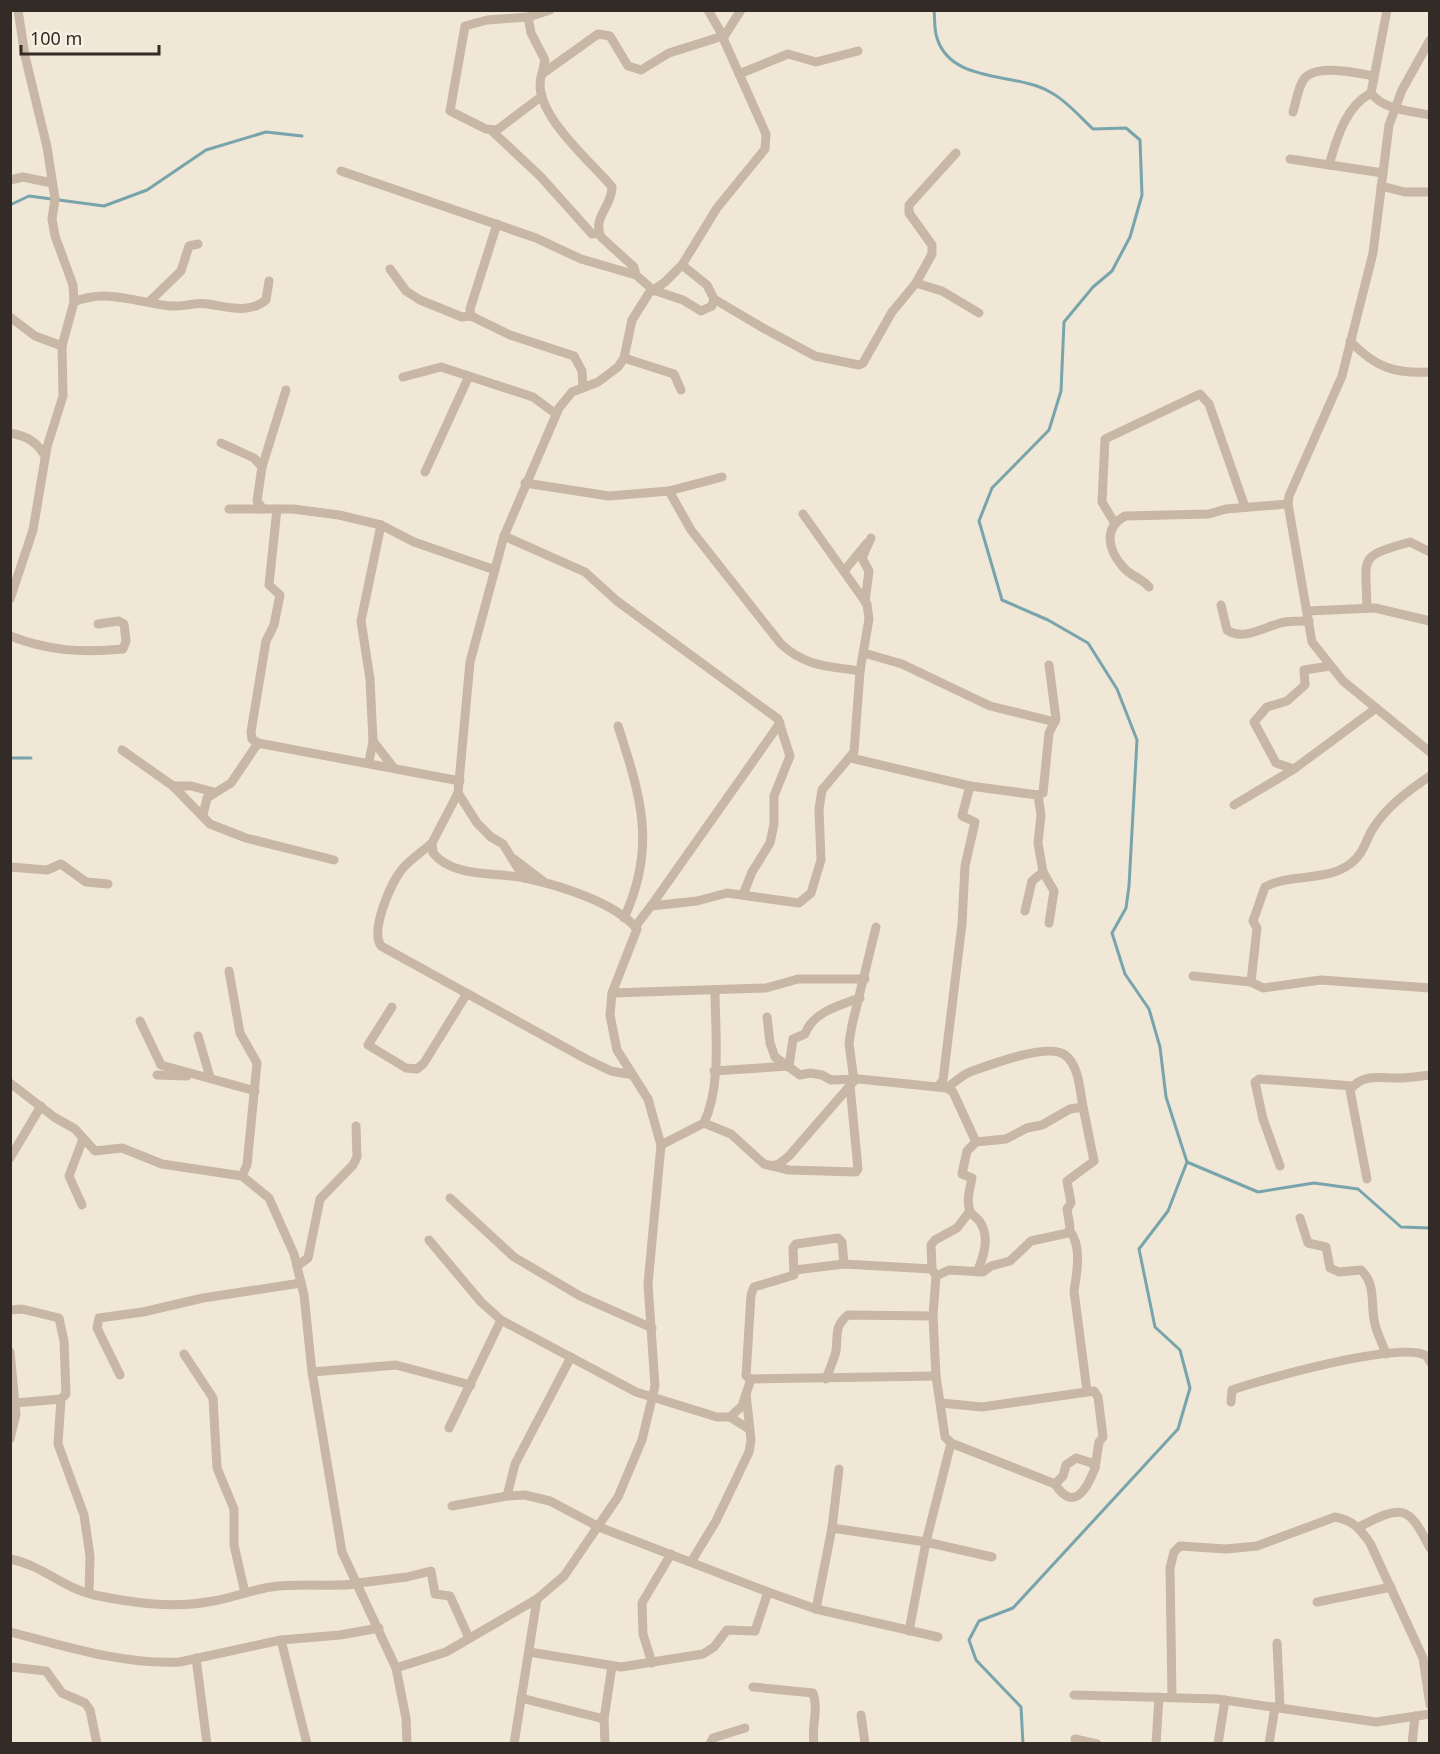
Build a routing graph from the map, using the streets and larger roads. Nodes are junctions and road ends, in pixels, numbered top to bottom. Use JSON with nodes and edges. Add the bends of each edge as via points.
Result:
{"nodes":[{"id":1,"x":18,"y":10,"type":"edge"},
{"id":2,"x":550,"y":10,"type":"edge"},
{"id":3,"x":708,"y":10,"type":"edge"},
{"id":4,"x":741,"y":10,"type":"edge"},
{"id":5,"x":1387,"y":10,"type":"edge"},
{"id":6,"x":528,"y":17,"type":"junction"},
{"id":7,"x":723,"y":36,"type":"junction"},
{"id":8,"x":1430,"y":40,"type":"edge"},
{"id":9,"x":858,"y":51,"type":"dead end"},
{"id":10,"x":542,"y":74,"type":"junction"},
{"id":11,"x":739,"y":74,"type":"junction"},
{"id":12,"x":1374,"y":76,"type":"junction"},
{"id":13,"x":1371,"y":93,"type":"junction"},
{"id":14,"x":542,"y":96,"type":"junction"},
{"id":15,"x":1395,"y":108,"type":"junction"},
{"id":16,"x":1293,"y":112,"type":"dead end"},
{"id":17,"x":1430,"y":115,"type":"edge"},
{"id":18,"x":491,"y":130,"type":"junction"},
{"id":19,"x":956,"y":153,"type":"dead end"},
{"id":20,"x":1290,"y":159,"type":"dead end"},
{"id":21,"x":1329,"y":165,"type":"junction"},
{"id":22,"x":341,"y":171,"type":"dead end"},
{"id":23,"x":1383,"y":173,"type":"junction"},
{"id":24,"x":10,"y":180,"type":"edge"},
{"id":25,"x":52,"y":183,"type":"junction"},
{"id":26,"x":1381,"y":186,"type":"junction"},
{"id":27,"x":1430,"y":192,"type":"edge"},
{"id":28,"x":497,"y":224,"type":"junction"},
{"id":29,"x":599,"y":232,"type":"junction"},
{"id":30,"x":198,"y":244,"type":"dead end"},
{"id":31,"x":682,"y":265,"type":"junction"},
{"id":32,"x":390,"y":269,"type":"dead end"},
{"id":33,"x":636,"y":275,"type":"junction"},
{"id":34,"x":269,"y":281,"type":"dead end"},
{"id":35,"x":916,"y":283,"type":"junction"},
{"id":36,"x":653,"y":290,"type":"junction"},
{"id":37,"x":714,"y":299,"type":"junction"},
{"id":38,"x":149,"y":302,"type":"junction"},
{"id":39,"x":74,"y":303,"type":"junction"},
{"id":40,"x":979,"y":313,"type":"dead end"},
{"id":41,"x":471,"y":316,"type":"junction"},
{"id":42,"x":10,"y":317,"type":"edge"},
{"id":43,"x":1350,"y":341,"type":"junction"},
{"id":44,"x":62,"y":346,"type":"junction"},
{"id":45,"x":624,"y":358,"type":"junction"},
{"id":46,"x":1430,"y":372,"type":"edge"},
{"id":47,"x":469,"y":376,"type":"junction"},
{"id":48,"x":403,"y":377,"type":"dead end"},
{"id":49,"x":583,"y":388,"type":"junction"},
{"id":50,"x":286,"y":390,"type":"dead end"},
{"id":51,"x":681,"y":390,"type":"dead end"},
{"id":52,"x":556,"y":414,"type":"junction"},
{"id":53,"x":10,"y":433,"type":"edge"},
{"id":54,"x":221,"y":443,"type":"dead end"},
{"id":55,"x":45,"y":456,"type":"junction"},
{"id":56,"x":262,"y":467,"type":"junction"},
{"id":57,"x":425,"y":472,"type":"dead end"},
{"id":58,"x":722,"y":477,"type":"dead end"},
{"id":59,"x":525,"y":483,"type":"junction"},
{"id":60,"x":669,"y":491,"type":"junction"},
{"id":61,"x":1288,"y":504,"type":"junction"},
{"id":62,"x":1245,"y":507,"type":"junction"},
{"id":63,"x":230,"y":509,"type":"dead end"},
{"id":64,"x":262,"y":509,"type":"junction"},
{"id":65,"x":277,"y":509,"type":"junction"},
{"id":66,"x":803,"y":514,"type":"dead end"},
{"id":67,"x":1114,"y":522,"type":"junction"},
{"id":68,"x":381,"y":525,"type":"junction"},
{"id":69,"x":504,"y":536,"type":"junction"},
{"id":70,"x":1430,"y":552,"type":"edge"},
{"id":71,"x":495,"y":570,"type":"junction"},
{"id":72,"x":844,"y":571,"type":"junction"},
{"id":73,"x":1149,"y":587,"type":"dead end"},
{"id":74,"x":10,"y":599,"type":"edge"},
{"id":75,"x":865,"y":602,"type":"junction"},
{"id":76,"x":1221,"y":605,"type":"dead end"},
{"id":77,"x":1367,"y":608,"type":"junction"},
{"id":78,"x":1309,"y":616,"type":"junction"},
{"id":79,"x":1430,"y":621,"type":"edge"},
{"id":80,"x":98,"y":624,"type":"dead end"},
{"id":81,"x":10,"y":636,"type":"edge"},
{"id":82,"x":864,"y":653,"type":"junction"},
{"id":83,"x":1049,"y":666,"type":"dead end"},
{"id":84,"x":1330,"y":666,"type":"junction"},
{"id":85,"x":860,"y":671,"type":"junction"},
{"id":86,"x":1376,"y":709,"type":"junction"},
{"id":87,"x":1055,"y":722,"type":"junction"},
{"id":88,"x":780,"y":723,"type":"junction"},
{"id":89,"x":618,"y":726,"type":"dead end"},
{"id":90,"x":373,"y":741,"type":"junction"},
{"id":91,"x":258,"y":743,"type":"junction"},
{"id":92,"x":1428,"y":749,"type":"edge"},
{"id":93,"x":122,"y":750,"type":"dead end"},
{"id":94,"x":851,"y":758,"type":"junction"},
{"id":95,"x":369,"y":762,"type":"junction"},
{"id":96,"x":393,"y":767,"type":"junction"},
{"id":97,"x":1294,"y":769,"type":"junction"},
{"id":98,"x":1430,"y":776,"type":"edge"},
{"id":99,"x":460,"y":781,"type":"junction"},
{"id":100,"x":173,"y":786,"type":"junction"},
{"id":101,"x":970,"y":786,"type":"junction"},
{"id":102,"x":214,"y":792,"type":"junction"},
{"id":103,"x":458,"y":793,"type":"junction"},
{"id":104,"x":1038,"y":795,"type":"junction"},
{"id":105,"x":1234,"y":805,"type":"dead end"},
{"id":106,"x":203,"y":815,"type":"junction"},
{"id":107,"x":432,"y":843,"type":"junction"},
{"id":108,"x":514,"y":859,"type":"junction"},
{"id":109,"x":334,"y":860,"type":"dead end"},
{"id":110,"x":10,"y":867,"type":"edge"},
{"id":111,"x":1043,"y":872,"type":"junction"},
{"id":112,"x":524,"y":878,"type":"junction"},
{"id":113,"x":545,"y":883,"type":"junction"},
{"id":114,"x":108,"y":884,"type":"dead end"},
{"id":115,"x":743,"y":895,"type":"junction"},
{"id":116,"x":651,"y":906,"type":"junction"},
{"id":117,"x":1025,"y":911,"type":"dead end"},
{"id":118,"x":624,"y":918,"type":"junction"},
{"id":119,"x":1049,"y":923,"type":"dead end"},
{"id":120,"x":635,"y":927,"type":"junction"},
{"id":121,"x":876,"y":927,"type":"dead end"},
{"id":122,"x":229,"y":971,"type":"dead end"},
{"id":123,"x":1193,"y":976,"type":"dead end"},
{"id":124,"x":864,"y":979,"type":"junction"},
{"id":125,"x":1251,"y":982,"type":"junction"},
{"id":126,"x":1430,"y":988,"type":"edge"},
{"id":127,"x":715,"y":990,"type":"junction"},
{"id":128,"x":612,"y":993,"type":"junction"},
{"id":129,"x":466,"y":994,"type":"junction"},
{"id":130,"x":860,"y":998,"type":"junction"},
{"id":131,"x":392,"y":1007,"type":"dead end"},
{"id":132,"x":767,"y":1017,"type":"dead end"},
{"id":133,"x":140,"y":1021,"type":"dead end"},
{"id":134,"x":198,"y":1036,"type":"dead end"},
{"id":135,"x":789,"y":1066,"type":"junction"},
{"id":136,"x":714,"y":1071,"type":"junction"},
{"id":137,"x":157,"y":1075,"type":"dead end"},
{"id":138,"x":633,"y":1075,"type":"junction"},
{"id":139,"x":1430,"y":1075,"type":"edge"},
{"id":140,"x":206,"y":1076,"type":"junction"},
{"id":141,"x":10,"y":1083,"type":"edge"},
{"id":142,"x":852,"y":1083,"type":"junction"},
{"id":143,"x":943,"y":1086,"type":"junction"},
{"id":144,"x":1353,"y":1086,"type":"junction"},
{"id":145,"x":255,"y":1091,"type":"junction"},
{"id":146,"x":40,"y":1106,"type":"junction"},
{"id":147,"x":1083,"y":1107,"type":"junction"},
{"id":148,"x":704,"y":1123,"type":"junction"},
{"id":149,"x":356,"y":1126,"type":"dead end"},
{"id":150,"x":83,"y":1139,"type":"junction"},
{"id":151,"x":976,"y":1142,"type":"junction"},
{"id":152,"x":661,"y":1145,"type":"junction"},
{"id":153,"x":10,"y":1158,"type":"edge"},
{"id":154,"x":771,"y":1166,"type":"junction"},
{"id":155,"x":1280,"y":1166,"type":"dead end"},
{"id":156,"x":242,"y":1176,"type":"junction"},
{"id":157,"x":1367,"y":1179,"type":"dead end"},
{"id":158,"x":450,"y":1198,"type":"dead end"},
{"id":159,"x":82,"y":1205,"type":"dead end"},
{"id":160,"x":970,"y":1211,"type":"junction"},
{"id":161,"x":1300,"y":1218,"type":"dead end"},
{"id":162,"x":1070,"y":1231,"type":"junction"},
{"id":163,"x":429,"y":1240,"type":"dead end"},
{"id":164,"x":844,"y":1264,"type":"junction"},
{"id":165,"x":297,"y":1266,"type":"junction"},
{"id":166,"x":795,"y":1270,"type":"junction"},
{"id":167,"x":934,"y":1272,"type":"junction"},
{"id":168,"x":977,"y":1272,"type":"junction"},
{"id":169,"x":301,"y":1283,"type":"junction"},
{"id":170,"x":10,"y":1310,"type":"edge"},
{"id":171,"x":933,"y":1316,"type":"junction"},
{"id":172,"x":501,"y":1320,"type":"junction"},
{"id":173,"x":652,"y":1328,"type":"junction"},
{"id":174,"x":10,"y":1352,"type":"edge"},
{"id":175,"x":184,"y":1354,"type":"dead end"},
{"id":176,"x":1386,"y":1354,"type":"junction"},
{"id":177,"x":571,"y":1357,"type":"junction"},
{"id":178,"x":1430,"y":1362,"type":"edge"},
{"id":179,"x":312,"y":1372,"type":"junction"},
{"id":180,"x":120,"y":1375,"type":"dead end"},
{"id":181,"x":936,"y":1376,"type":"junction"},
{"id":182,"x":751,"y":1379,"type":"junction"},
{"id":183,"x":826,"y":1379,"type":"junction"},
{"id":184,"x":471,"y":1385,"type":"junction"},
{"id":185,"x":1087,"y":1390,"type":"junction"},
{"id":186,"x":746,"y":1395,"type":"junction"},
{"id":187,"x":653,"y":1398,"type":"junction"},
{"id":188,"x":61,"y":1399,"type":"junction"},
{"id":189,"x":1231,"y":1401,"type":"dead end"},
{"id":190,"x":15,"y":1403,"type":"junction"},
{"id":191,"x":941,"y":1403,"type":"junction"},
{"id":192,"x":730,"y":1417,"type":"junction"},
{"id":193,"x":449,"y":1428,"type":"dead end"},
{"id":194,"x":749,"y":1430,"type":"junction"},
{"id":195,"x":10,"y":1439,"type":"edge"},
{"id":196,"x":951,"y":1443,"type":"junction"},
{"id":197,"x":1095,"y":1468,"type":"junction"},
{"id":198,"x":839,"y":1469,"type":"dead end"},
{"id":199,"x":1055,"y":1484,"type":"junction"},
{"id":200,"x":507,"y":1496,"type":"junction"},
{"id":201,"x":452,"y":1506,"type":"dead end"},
{"id":202,"x":599,"y":1527,"type":"junction"},
{"id":203,"x":1359,"y":1527,"type":"junction"},
{"id":204,"x":832,"y":1528,"type":"junction"},
{"id":205,"x":926,"y":1542,"type":"junction"},
{"id":206,"x":1430,"y":1548,"type":"edge"},
{"id":207,"x":671,"y":1554,"type":"junction"},
{"id":208,"x":992,"y":1557,"type":"dead end"},
{"id":209,"x":10,"y":1559,"type":"edge"},
{"id":210,"x":691,"y":1562,"type":"junction"},
{"id":211,"x":358,"y":1583,"type":"junction"},
{"id":212,"x":1391,"y":1587,"type":"junction"},
{"id":213,"x":768,"y":1592,"type":"junction"},
{"id":214,"x":89,"y":1593,"type":"junction"},
{"id":215,"x":245,"y":1593,"type":"junction"},
{"id":216,"x":537,"y":1599,"type":"junction"},
{"id":217,"x":1317,"y":1602,"type":"dead end"},
{"id":218,"x":816,"y":1609,"type":"junction"},
{"id":219,"x":379,"y":1628,"type":"junction"},
{"id":220,"x":909,"y":1630,"type":"junction"},
{"id":221,"x":10,"y":1632,"type":"edge"},
{"id":222,"x":938,"y":1637,"type":"dead end"},
{"id":223,"x":469,"y":1638,"type":"junction"},
{"id":224,"x":281,"y":1640,"type":"junction"},
{"id":225,"x":1277,"y":1643,"type":"dead end"},
{"id":226,"x":529,"y":1652,"type":"junction"},
{"id":227,"x":196,"y":1658,"type":"junction"},
{"id":228,"x":652,"y":1663,"type":"junction"},
{"id":229,"x":612,"y":1666,"type":"junction"},
{"id":230,"x":10,"y":1667,"type":"edge"},
{"id":231,"x":396,"y":1668,"type":"junction"},
{"id":232,"x":753,"y":1687,"type":"dead end"},
{"id":233,"x":1074,"y":1695,"type":"dead end"},
{"id":234,"x":1159,"y":1697,"type":"junction"},
{"id":235,"x":1172,"y":1697,"type":"junction"},
{"id":236,"x":521,"y":1698,"type":"junction"},
{"id":237,"x":1225,"y":1700,"type":"junction"},
{"id":238,"x":1430,"y":1705,"type":"edge"},
{"id":239,"x":1277,"y":1707,"type":"junction"},
{"id":240,"x":1430,"y":1714,"type":"edge"},
{"id":241,"x":861,"y":1715,"type":"dead end"},
{"id":242,"x":1415,"y":1716,"type":"junction"},
{"id":243,"x":604,"y":1719,"type":"junction"},
{"id":244,"x":745,"y":1728,"type":"dead end"},
{"id":245,"x":1080,"y":1741,"type":"edge"},
{"id":246,"x":97,"y":1743,"type":"edge"},
{"id":247,"x":207,"y":1743,"type":"edge"},
{"id":248,"x":308,"y":1743,"type":"edge"},
{"id":249,"x":407,"y":1743,"type":"edge"},
{"id":250,"x":514,"y":1743,"type":"edge"},
{"id":251,"x":605,"y":1743,"type":"edge"},
{"id":252,"x":710,"y":1743,"type":"edge"},
{"id":253,"x":814,"y":1743,"type":"edge"},
{"id":254,"x":865,"y":1743,"type":"edge"},
{"id":255,"x":1097,"y":1743,"type":"edge"},
{"id":256,"x":1156,"y":1743,"type":"edge"},
{"id":257,"x":1218,"y":1743,"type":"edge"},
{"id":258,"x":1269,"y":1743,"type":"edge"},
{"id":259,"x":1412,"y":1743,"type":"edge"}],
"edges":[{"from":1,"to":25,"type":"street"},
{"from":2,"to":6,"type":"street"},
{"from":3,"to":7,"type":"street"},
{"from":4,"to":7,"type":"street"},
{"from":5,"to":12,"type":"street"},
{"from":6,"to":10,"type":"street","via":[[531,33],[545,60]]},
{"from":6,"to":18,"type":"street","via":[[465,26],[450,111]]},
{"from":7,"to":10,"type":"street","via":[[669,53],[641,70],[628,66],[610,36],[598,34]]},
{"from":7,"to":11,"type":"street"},
{"from":8,"to":15,"type":"street"},
{"from":9,"to":11,"type":"street","via":[[816,62],[788,54]]},
{"from":10,"to":14,"type":"street"},
{"from":11,"to":31,"type":"street","via":[[766,134],[765,149],[717,208]]},
{"from":12,"to":13,"type":"street"},
{"from":12,"to":16,"type":"street","via":[[1323,70],[1308,75]]},
{"from":13,"to":15,"type":"street"},
{"from":13,"to":21,"type":"street","via":[[1360,99],[1349,114]]},
{"from":14,"to":18,"type":"street","via":[[497,130]]},
{"from":14,"to":29,"type":"street","via":[[562,133],[612,187],[610,201],[598,223]]},
{"from":15,"to":17,"type":"street"},
{"from":15,"to":23,"type":"street"},
{"from":18,"to":29,"type":"street","via":[[541,177],[592,234]]},
{"from":19,"to":35,"type":"street","via":[[909,205],[909,213],[933,249]]},
{"from":20,"to":21,"type":"street"},
{"from":21,"to":23,"type":"street"},
{"from":22,"to":28,"type":"street"},
{"from":23,"to":26,"type":"street"},
{"from":24,"to":25,"type":"street","via":[[23,177]]},
{"from":25,"to":39,"type":"street","via":[[55,236],[73,285]]},
{"from":26,"to":27,"type":"street","via":[[1405,192]]},
{"from":26,"to":43,"type":"street","via":[[1373,253]]},
{"from":28,"to":33,"type":"street","via":[[580,259]]},
{"from":28,"to":41,"type":"street"},
{"from":29,"to":33,"type":"street","via":[[634,267]]},
{"from":30,"to":38,"type":"street","via":[[189,246],[176,278]]},
{"from":31,"to":36,"type":"street"},
{"from":31,"to":37,"type":"street","via":[[707,285]]},
{"from":32,"to":41,"type":"street","via":[[406,291],[420,300],[462,317]]},
{"from":33,"to":36,"type":"street"},
{"from":34,"to":38,"type":"street","via":[[266,300],[238,310],[205,304],[171,306]]},
{"from":35,"to":37,"type":"street","via":[[892,312],[859,365],[815,356]]},
{"from":35,"to":40,"type":"street","via":[[942,291]]},
{"from":36,"to":37,"type":"street","via":[[701,311],[712,306]]},
{"from":36,"to":45,"type":"street","via":[[632,320]]},
{"from":38,"to":39,"type":"street","via":[[101,296]]},
{"from":39,"to":44,"type":"street"},
{"from":41,"to":49,"type":"street","via":[[510,335],[574,356],[582,371]]},
{"from":42,"to":44,"type":"street","via":[[35,336]]},
{"from":43,"to":46,"type":"street","via":[[1362,354],[1388,369],[1402,374]]},
{"from":43,"to":61,"type":"street","via":[[1342,376]]},
{"from":44,"to":55,"type":"street","via":[[63,396]]},
{"from":45,"to":49,"type":"street","via":[[609,376]]},
{"from":45,"to":51,"type":"street","via":[[674,374]]},
{"from":47,"to":48,"type":"street","via":[[441,368]]},
{"from":47,"to":52,"type":"street","via":[[533,397]]},
{"from":47,"to":57,"type":"street"},
{"from":49,"to":52,"type":"street","via":[[572,392]]},
{"from":50,"to":56,"type":"street"},
{"from":52,"to":59,"type":"street"},
{"from":53,"to":55,"type":"street","via":[[32,440]]},
{"from":54,"to":56,"type":"street","via":[[254,458]]},
{"from":55,"to":74,"type":"street","via":[[33,530]]},
{"from":56,"to":64,"type":"street","via":[[257,501]]},
{"from":58,"to":60,"type":"street"},
{"from":59,"to":60,"type":"street","via":[[609,496]]},
{"from":59,"to":69,"type":"street"},
{"from":60,"to":85,"type":"street","via":[[691,530],[781,644],[796,658]]},
{"from":61,"to":62,"type":"street"},
{"from":61,"to":78,"type":"street"},
{"from":62,"to":67,"type":"street","via":[[1209,514],[1125,516]]},
{"from":62,"to":67,"type":"street","via":[[1209,404],[1200,394],[1105,439],[1102,502]]},
{"from":63,"to":64,"type":"street"},
{"from":64,"to":65,"type":"street"},
{"from":65,"to":68,"type":"street","via":[[339,514]]},
{"from":65,"to":91,"type":"street","via":[[269,585],[280,595],[266,641],[250,732]]},
{"from":66,"to":72,"type":"street"},
{"from":67,"to":73,"type":"street","via":[[1111,546],[1123,568],[1142,578]]},
{"from":68,"to":71,"type":"street","via":[[414,542]]},
{"from":68,"to":90,"type":"street","via":[[361,621],[370,679]]},
{"from":69,"to":71,"type":"street"},
{"from":69,"to":88,"type":"street","via":[[585,572],[617,601]]},
{"from":70,"to":77,"type":"street","via":[[1410,542],[1370,556],[1366,564]]},
{"from":71,"to":99,"type":"street","via":[[470,662]]},
{"from":72,"to":75,"type":"street"},
{"from":72,"to":75,"type":"street","via":[[871,538],[862,558],[869,571]]},
{"from":75,"to":82,"type":"street","via":[[870,619]]},
{"from":76,"to":78,"type":"street","via":[[1227,630],[1233,634]]},
{"from":77,"to":78,"type":"street"},
{"from":77,"to":79,"type":"street"},
{"from":78,"to":84,"type":"street","via":[[1312,642]]},
{"from":80,"to":81,"type":"street","via":[[124,624],[123,649],[97,652],[41,648]]},
{"from":82,"to":85,"type":"street"},
{"from":82,"to":87,"type":"street","via":[[902,664],[990,706]]},
{"from":83,"to":87,"type":"street"},
{"from":84,"to":86,"type":"street"},
{"from":84,"to":97,"type":"street","via":[[1304,670],[1305,685],[1287,701],[1267,707],[1254,722],[1276,763]]},
{"from":85,"to":94,"type":"street"},
{"from":86,"to":92,"type":"street"},
{"from":86,"to":97,"type":"street"},
{"from":87,"to":104,"type":"street","via":[[1049,733],[1043,793]]},
{"from":88,"to":115,"type":"street","via":[[790,756],[774,796],[770,843]]},
{"from":88,"to":116,"type":"street"},
{"from":89,"to":118,"type":"street","via":[[639,792],[642,819],[641,870]]},
{"from":90,"to":95,"type":"street"},
{"from":90,"to":96,"type":"street"},
{"from":91,"to":95,"type":"street"},
{"from":91,"to":102,"type":"street","via":[[231,783]]},
{"from":93,"to":100,"type":"street"},
{"from":94,"to":101,"type":"street"},
{"from":94,"to":115,"type":"street","via":[[822,790],[821,860],[806,900],[790,903]]},
{"from":95,"to":96,"type":"street"},
{"from":96,"to":99,"type":"street"},
{"from":97,"to":105,"type":"street"},
{"from":98,"to":125,"type":"street","via":[[1405,793],[1373,829],[1363,851],[1349,865],[1316,877],[1265,887],[1252,921],[1257,928]]},
{"from":99,"to":103,"type":"street"},
{"from":100,"to":102,"type":"street"},
{"from":100,"to":106,"type":"street"},
{"from":101,"to":104,"type":"street"},
{"from":101,"to":143,"type":"street","via":[[962,816],[975,822],[965,866]]},
{"from":102,"to":106,"type":"street","via":[[207,798]]},
{"from":103,"to":107,"type":"street"},
{"from":103,"to":108,"type":"street","via":[[477,823],[503,844]]},
{"from":104,"to":111,"type":"street","via":[[1038,843]]},
{"from":106,"to":109,"type":"street","via":[[210,824],[246,838]]},
{"from":107,"to":112,"type":"street","via":[[433,853],[446,865]]},
{"from":107,"to":129,"type":"street","via":[[404,868],[388,893],[377,941]]},
{"from":108,"to":112,"type":"street"},
{"from":108,"to":113,"type":"street"},
{"from":110,"to":114,"type":"street","via":[[47,870],[61,864],[86,882]]},
{"from":111,"to":117,"type":"street","via":[[1032,880]]},
{"from":111,"to":119,"type":"street","via":[[1054,891]]},
{"from":112,"to":113,"type":"street"},
{"from":113,"to":118,"type":"street","via":[[578,891]]},
{"from":115,"to":116,"type":"street","via":[[726,892],[697,901]]},
{"from":116,"to":120,"type":"street"},
{"from":118,"to":120,"type":"street"},
{"from":120,"to":128,"type":"street"},
{"from":121,"to":124,"type":"street"},
{"from":122,"to":145,"type":"street","via":[[240,1033],[257,1063]]},
{"from":123,"to":125,"type":"street"},
{"from":124,"to":127,"type":"street","via":[[798,979],[766,988]]},
{"from":124,"to":130,"type":"street"},
{"from":125,"to":126,"type":"street","via":[[1263,988],[1321,980]]},
{"from":127,"to":128,"type":"street"},
{"from":127,"to":136,"type":"street"},
{"from":128,"to":138,"type":"street","via":[[610,1015],[617,1050]]},
{"from":129,"to":131,"type":"street","via":[[417,1069],[406,1068],[368,1045]]},
{"from":129,"to":138,"type":"street","via":[[586,1059],[611,1071]]},
{"from":130,"to":135,"type":"street","via":[[826,1010],[805,1034],[793,1039]]},
{"from":130,"to":142,"type":"street","via":[[849,1043]]},
{"from":132,"to":135,"type":"street","via":[[776,1057]]},
{"from":133,"to":140,"type":"street","via":[[161,1065]]},
{"from":134,"to":140,"type":"street"},
{"from":135,"to":136,"type":"street"},
{"from":135,"to":142,"type":"street","via":[[800,1075],[810,1073]]},
{"from":136,"to":148,"type":"street","via":[[711,1103]]},
{"from":137,"to":140,"type":"street"},
{"from":138,"to":152,"type":"street","via":[[648,1099]]},
{"from":139,"to":144,"type":"street","via":[[1375,1076]]},
{"from":140,"to":145,"type":"street"},
{"from":141,"to":146,"type":"street"},
{"from":142,"to":143,"type":"street","via":[[859,1079]]},
{"from":142,"to":154,"type":"street","via":[[789,1156]]},
{"from":142,"to":154,"type":"street","via":[[858,1171]]},
{"from":143,"to":147,"type":"street","via":[[994,1063],[1053,1050],[1065,1055],[1073,1065]]},
{"from":143,"to":151,"type":"street","via":[[953,1092]]},
{"from":144,"to":155,"type":"street","via":[[1259,1079],[1255,1082]]},
{"from":144,"to":157,"type":"street","via":[[1350,1097]]},
{"from":145,"to":156,"type":"street","via":[[247,1165]]},
{"from":146,"to":150,"type":"street","via":[[75,1129]]},
{"from":146,"to":153,"type":"street"},
{"from":147,"to":151,"type":"street","via":[[1070,1109],[1006,1139]]},
{"from":147,"to":162,"type":"street","via":[[1094,1161],[1067,1181]]},
{"from":148,"to":152,"type":"street"},
{"from":148,"to":154,"type":"street","via":[[731,1134]]},
{"from":149,"to":165,"type":"street","via":[[357,1157],[320,1199],[308,1258]]},
{"from":150,"to":156,"type":"street","via":[[95,1151],[122,1148],[162,1164]]},
{"from":150,"to":159,"type":"street","via":[[69,1176]]},
{"from":151,"to":160,"type":"street","via":[[967,1151],[962,1174],[972,1178]]},
{"from":152,"to":173,"type":"street","via":[[648,1284]]},
{"from":156,"to":165,"type":"street","via":[[269,1198]]},
{"from":158,"to":173,"type":"street","via":[[514,1257],[580,1296]]},
{"from":160,"to":167,"type":"street","via":[[957,1228],[932,1243]]},
{"from":160,"to":168,"type":"street","via":[[985,1233],[985,1254]]},
{"from":161,"to":176,"type":"street","via":[[1308,1243],[1326,1247],[1330,1268],[1339,1272],[1361,1270],[1369,1277],[1375,1327]]},
{"from":162,"to":168,"type":"street","via":[[1030,1241],[1006,1263]]},
{"from":162,"to":185,"type":"street","via":[[1076,1239],[1078,1279],[1074,1291]]},
{"from":163,"to":172,"type":"street"},
{"from":164,"to":166,"type":"street"},
{"from":164,"to":166,"type":"street","via":[[838,1238],[796,1244]]},
{"from":164,"to":167,"type":"street"},
{"from":165,"to":169,"type":"street"},
{"from":166,"to":182,"type":"street","via":[[790,1278],[751,1291],[744,1373]]},
{"from":167,"to":168,"type":"street"},
{"from":167,"to":171,"type":"street"},
{"from":169,"to":179,"type":"street"},
{"from":169,"to":180,"type":"street","via":[[99,1318],[97,1328]]},
{"from":170,"to":188,"type":"street","via":[[58,1317],[64,1341],[66,1394]]},
{"from":171,"to":181,"type":"street"},
{"from":171,"to":183,"type":"street","via":[[848,1315],[836,1331],[836,1351]]},
{"from":172,"to":177,"type":"street"},
{"from":172,"to":184,"type":"street"},
{"from":173,"to":187,"type":"street"},
{"from":174,"to":190,"type":"street"},
{"from":175,"to":215,"type":"street","via":[[213,1398],[217,1468],[234,1509],[234,1545]]},
{"from":176,"to":178,"type":"street","via":[[1419,1353]]},
{"from":176,"to":189,"type":"street","via":[[1270,1377],[1232,1390]]},
{"from":177,"to":187,"type":"street"},
{"from":177,"to":200,"type":"street","via":[[515,1464]]},
{"from":179,"to":184,"type":"street","via":[[396,1365]]},
{"from":179,"to":211,"type":"street","via":[[342,1552]]},
{"from":181,"to":183,"type":"street"},
{"from":181,"to":191,"type":"street"},
{"from":182,"to":183,"type":"street"},
{"from":182,"to":186,"type":"street"},
{"from":184,"to":193,"type":"street"},
{"from":185,"to":191,"type":"street","via":[[982,1407]]},
{"from":185,"to":197,"type":"street","via":[[1098,1397],[1103,1437]]},
{"from":186,"to":192,"type":"street","via":[[742,1406]]},
{"from":186,"to":194,"type":"street"},
{"from":187,"to":192,"type":"street","via":[[717,1417]]},
{"from":187,"to":202,"type":"street","via":[[642,1440],[618,1497]]},
{"from":188,"to":190,"type":"street"},
{"from":188,"to":214,"type":"street","via":[[58,1444],[84,1515],[90,1556]]},
{"from":190,"to":195,"type":"street"},
{"from":191,"to":196,"type":"street","via":[[945,1437]]},
{"from":192,"to":194,"type":"street"},
{"from":194,"to":210,"type":"street","via":[[749,1452]]},
{"from":196,"to":199,"type":"street"},
{"from":196,"to":205,"type":"street"},
{"from":197,"to":199,"type":"street","via":[[1076,1458]]},
{"from":197,"to":199,"type":"street","via":[[1080,1495],[1069,1497]]},
{"from":198,"to":204,"type":"street"},
{"from":200,"to":201,"type":"street"},
{"from":200,"to":202,"type":"street","via":[[525,1495],[550,1501]]},
{"from":202,"to":207,"type":"street"},
{"from":202,"to":216,"type":"street","via":[[564,1576]]},
{"from":203,"to":206,"type":"street","via":[[1379,1517],[1405,1513],[1420,1528]]},
{"from":203,"to":212,"type":"street"},
{"from":203,"to":235,"type":"street","via":[[1335,1516],[1257,1546],[1177,1548],[1170,1568]]},
{"from":204,"to":205,"type":"street"},
{"from":204,"to":218,"type":"street"},
{"from":205,"to":208,"type":"street"},
{"from":205,"to":220,"type":"street"},
{"from":207,"to":210,"type":"street"},
{"from":207,"to":228,"type":"street","via":[[642,1603],[643,1634]]},
{"from":209,"to":214,"type":"street","via":[[27,1562],[64,1584]]},
{"from":210,"to":213,"type":"street"},
{"from":211,"to":215,"type":"street","via":[[293,1585]]},
{"from":211,"to":219,"type":"street"},
{"from":211,"to":223,"type":"street","via":[[431,1571],[435,1594],[450,1596]]},
{"from":212,"to":217,"type":"street"},
{"from":212,"to":238,"type":"street","via":[[1423,1658]]},
{"from":213,"to":218,"type":"street"},
{"from":213,"to":228,"type":"street","via":[[755,1631],[727,1630],[703,1654]]},
{"from":214,"to":215,"type":"street","via":[[174,1606]]},
{"from":216,"to":223,"type":"street"},
{"from":216,"to":226,"type":"street"},
{"from":218,"to":220,"type":"street"},
{"from":219,"to":224,"type":"street"},
{"from":219,"to":231,"type":"street"},
{"from":220,"to":222,"type":"street"},
{"from":221,"to":227,"type":"street","via":[[84,1651],[163,1663]]},
{"from":223,"to":231,"type":"street","via":[[446,1652]]},
{"from":224,"to":227,"type":"street"},
{"from":224,"to":248,"type":"street"},
{"from":225,"to":239,"type":"street"},
{"from":226,"to":229,"type":"street"},
{"from":226,"to":236,"type":"street"},
{"from":227,"to":247,"type":"street"},
{"from":228,"to":229,"type":"street"},
{"from":229,"to":243,"type":"street"},
{"from":230,"to":246,"type":"street","via":[[46,1671],[62,1693],[85,1702],[93,1718]]},
{"from":231,"to":249,"type":"street"},
{"from":232,"to":253,"type":"street","via":[[813,1693],[817,1706]]},
{"from":233,"to":234,"type":"street"},
{"from":234,"to":235,"type":"street"},
{"from":234,"to":256,"type":"street"},
{"from":235,"to":237,"type":"street"},
{"from":236,"to":243,"type":"street"},
{"from":236,"to":250,"type":"street"},
{"from":237,"to":239,"type":"street"},
{"from":237,"to":257,"type":"street"},
{"from":239,"to":242,"type":"street","via":[[1376,1722]]},
{"from":239,"to":258,"type":"street"},
{"from":240,"to":242,"type":"street"},
{"from":241,"to":254,"type":"street"},
{"from":242,"to":259,"type":"street"},
{"from":243,"to":251,"type":"street"},
{"from":244,"to":252,"type":"street","via":[[713,1738]]},
{"from":245,"to":255,"type":"street"}]}
